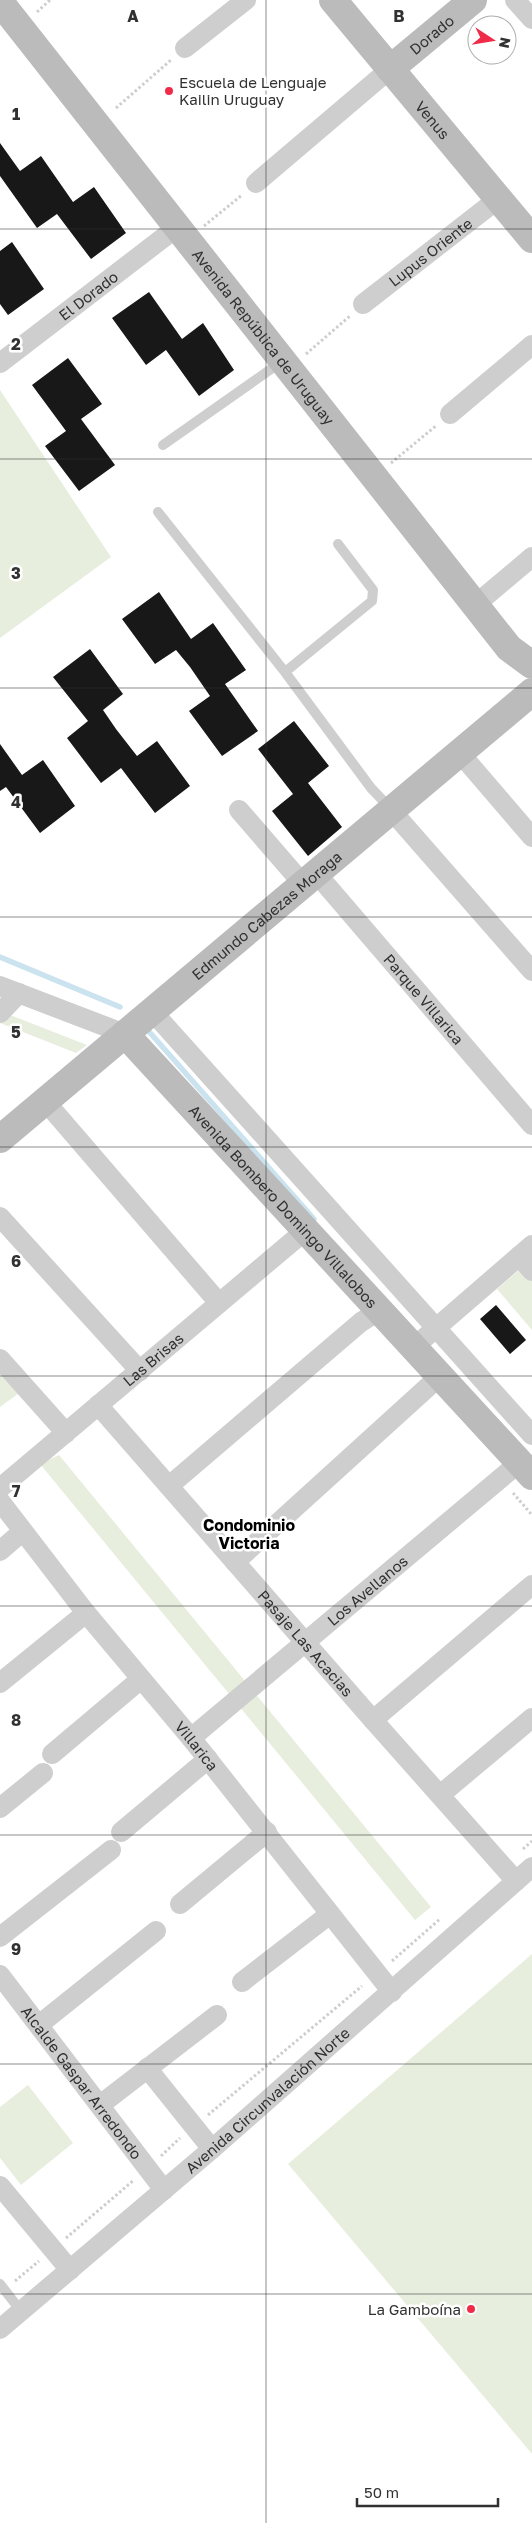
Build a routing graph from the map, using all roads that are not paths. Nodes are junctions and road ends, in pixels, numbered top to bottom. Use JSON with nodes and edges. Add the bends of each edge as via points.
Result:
{"nodes":[{"id":1,"x":246,"y":0,"type":"edge"},
{"id":2,"x":333,"y":0,"type":"edge"},
{"id":3,"x":473,"y":0,"type":"edge"},
{"id":4,"x":515,"y":0,"type":"edge"},
{"id":5,"x":0,"y":2,"type":"edge"},
{"id":6,"x":532,"y":19,"type":"edge"},
{"id":7,"x":185,"y":48,"type":"road end"},
{"id":8,"x":390,"y":69,"type":"junction"},
{"id":9,"x":256,"y":183,"type":"road end"},
{"id":10,"x":498,"y":199,"type":"junction"},
{"id":11,"x":176,"y":228,"type":"junction"},
{"id":12,"x":532,"y":239,"type":"edge"},
{"id":13,"x":363,"y":304,"type":"road end"},
{"id":14,"x":532,"y":345,"type":"edge"},
{"id":15,"x":294,"y":358,"type":"junction"},
{"id":16,"x":0,"y":363,"type":"edge"},
{"id":17,"x":450,"y":414,"type":"road end"},
{"id":18,"x":164,"y":445,"type":"dead end"},
{"id":19,"x":158,"y":512,"type":"dead end"},
{"id":20,"x":338,"y":544,"type":"dead end"},
{"id":21,"x":532,"y":557,"type":"edge"},
{"id":22,"x":475,"y":604,"type":"junction"},
{"id":23,"x":532,"y":665,"type":"edge"},
{"id":24,"x":285,"y":672,"type":"junction"},
{"id":25,"x":532,"y":692,"type":"edge"},
{"id":26,"x":459,"y":752,"type":"junction"},
{"id":27,"x":239,"y":810,"type":"dead end"},
{"id":28,"x":391,"y":810,"type":"junction"},
{"id":29,"x":532,"y":837,"type":"edge"},
{"id":30,"x":310,"y":878,"type":"junction"},
{"id":31,"x":532,"y":971,"type":"edge"},
{"id":32,"x":0,"y":986,"type":"edge"},
{"id":33,"x":19,"y":993,"type":"junction"},
{"id":34,"x":152,"y":1011,"type":"junction"},
{"id":35,"x":0,"y":1013,"type":"edge"},
{"id":36,"x":125,"y":1034,"type":"junction"},
{"id":37,"x":45,"y":1100,"type":"junction"},
{"id":38,"x":532,"y":1125,"type":"edge"},
{"id":39,"x":0,"y":1139,"type":"edge"},
{"id":40,"x":0,"y":1217,"type":"edge"},
{"id":41,"x":306,"y":1230,"type":"junction"},
{"id":42,"x":526,"y":1251,"type":"edge"},
{"id":43,"x":532,"y":1271,"type":"edge"},
{"id":44,"x":219,"y":1303,"type":"junction"},
{"id":45,"x":380,"y":1310,"type":"junction"},
{"id":46,"x":436,"y":1328,"type":"junction"},
{"id":47,"x":414,"y":1347,"type":"junction"},
{"id":48,"x":0,"y":1359,"type":"edge"},
{"id":49,"x":140,"y":1371,"type":"junction"},
{"id":50,"x":441,"y":1376,"type":"junction"},
{"id":51,"x":98,"y":1405,"type":"junction"},
{"id":52,"x":66,"y":1432,"type":"junction"},
{"id":53,"x":532,"y":1435,"type":"edge"},
{"id":54,"x":526,"y":1469,"type":"edge"},
{"id":55,"x":169,"y":1486,"type":"junction"},
{"id":56,"x":0,"y":1488,"type":"edge"},
{"id":57,"x":0,"y":1501,"type":"edge"},
{"id":58,"x":22,"y":1532,"type":"junction"},
{"id":59,"x":0,"y":1551,"type":"edge"},
{"id":60,"x":234,"y":1562,"type":"junction"},
{"id":61,"x":532,"y":1585,"type":"edge"},
{"id":62,"x":86,"y":1613,"type":"junction"},
{"id":63,"x":306,"y":1642,"type":"junction"},
{"id":64,"x":141,"y":1679,"type":"junction"},
{"id":65,"x":0,"y":1683,"type":"edge"},
{"id":66,"x":532,"y":1718,"type":"edge"},
{"id":67,"x":373,"y":1720,"type":"junction"},
{"id":68,"x":191,"y":1738,"type":"junction"},
{"id":69,"x":52,"y":1754,"type":"dead end"},
{"id":70,"x":208,"y":1760,"type":"junction"},
{"id":71,"x":43,"y":1774,"type":"dead end"},
{"id":72,"x":440,"y":1795,"type":"junction"},
{"id":73,"x":0,"y":1808,"type":"edge"},
{"id":74,"x":121,"y":1832,"type":"dead end"},
{"id":75,"x":267,"y":1832,"type":"junction"},
{"id":76,"x":111,"y":1850,"type":"dead end"},
{"id":77,"x":532,"y":1867,"type":"edge"},
{"id":78,"x":510,"y":1873,"type":"junction"},
{"id":79,"x":180,"y":1904,"type":"dead end"},
{"id":80,"x":330,"y":1914,"type":"junction"},
{"id":81,"x":156,"y":1931,"type":"dead end"},
{"id":82,"x":0,"y":1937,"type":"edge"},
{"id":83,"x":0,"y":1975,"type":"edge"},
{"id":84,"x":242,"y":1982,"type":"dead end"},
{"id":85,"x":392,"y":1992,"type":"junction"},
{"id":86,"x":217,"y":2015,"type":"dead end"},
{"id":87,"x":40,"y":2024,"type":"junction"},
{"id":88,"x":148,"y":2068,"type":"junction"},
{"id":89,"x":100,"y":2105,"type":"junction"},
{"id":90,"x":212,"y":2149,"type":"junction"},
{"id":91,"x":164,"y":2190,"type":"junction"},
{"id":92,"x":3,"y":2196,"type":"edge"},
{"id":93,"x":70,"y":2270,"type":"junction"},
{"id":94,"x":2,"y":2287,"type":"edge"},
{"id":95,"x":21,"y":2311,"type":"junction"},
{"id":96,"x":0,"y":2329,"type":"edge"}],
"edges":[{"from":1,"to":7,"type":"street"},
{"from":2,"to":8,"type":"street","name":"Venus"},
{"from":3,"to":8,"type":"street","name":"Dorado"},
{"from":4,"to":6,"type":"street"},
{"from":5,"to":11,"type":"street","name":"Avenida República de Uruguay"},
{"from":8,"to":9,"type":"street"},
{"from":8,"to":10,"type":"street","name":"Venus"},
{"from":10,"to":12,"type":"street","name":"Venus"},
{"from":10,"to":13,"type":"street","name":"Lupus Oriente"},
{"from":11,"to":15,"type":"street","name":"Avenida República de Uruguay"},
{"from":11,"to":16,"type":"street","name":"El Dorado"},
{"from":14,"to":17,"type":"street"},
{"from":15,"to":18,"type":"lane"},
{"from":15,"to":22,"type":"street","name":"Avenida República de Uruguay"},
{"from":19,"to":24,"type":"lane"},
{"from":20,"to":24,"type":"lane","via":[[373,590],[372,601]]},
{"from":21,"to":22,"type":"street"},
{"from":22,"to":23,"type":"street","name":"Avenida República de Uruguay","via":[[509,648]]},
{"from":24,"to":28,"type":"lane"},
{"from":25,"to":26,"type":"street","name":"Edmundo Cabezas Moraga"},
{"from":26,"to":28,"type":"street","name":"Edmundo Cabezas Moraga"},
{"from":26,"to":29,"type":"street"},
{"from":27,"to":30,"type":"street","name":"Parque Villarica"},
{"from":28,"to":30,"type":"street","name":"Edmundo Cabezas Moraga"},
{"from":28,"to":31,"type":"street"},
{"from":30,"to":34,"type":"street","name":"Edmundo Cabezas Moraga"},
{"from":30,"to":38,"type":"street","name":"Parque Villarica"},
{"from":32,"to":33,"type":"street","name":"Avenida Bombero Domingo Villalobos"},
{"from":33,"to":35,"type":"street"},
{"from":33,"to":36,"type":"street","name":"Avenida Bombero Domingo Villalobos"},
{"from":34,"to":36,"type":"street","name":"Edmundo Cabezas Moraga"},
{"from":34,"to":46,"type":"street","name":"Avenida Bombero Domingo Villalobos"},
{"from":36,"to":37,"type":"street","name":"Edmundo Cabezas Moraga"},
{"from":36,"to":41,"type":"street","name":"Avenida Bombero Domingo Villalobos"},
{"from":37,"to":39,"type":"street","name":"Edmundo Cabezas Moraga"},
{"from":37,"to":44,"type":"street"},
{"from":40,"to":49,"type":"street"},
{"from":41,"to":44,"type":"street","name":"Las Brisas"},
{"from":41,"to":45,"type":"street","name":"Avenida Bombero Domingo Villalobos"},
{"from":42,"to":43,"type":"street"},
{"from":42,"to":46,"type":"street"},
{"from":44,"to":49,"type":"street","name":"Las Brisas"},
{"from":45,"to":47,"type":"street","name":"Avenida Bombero Domingo Villalobos"},
{"from":45,"to":55,"type":"street","via":[[361,1322]]},
{"from":46,"to":47,"type":"street"},
{"from":46,"to":53,"type":"street","name":"Avenida Bombero Domingo Villalobos"},
{"from":47,"to":50,"type":"street","name":"Avenida Bombero Domingo Villalobos"},
{"from":48,"to":52,"type":"street"},
{"from":49,"to":51,"type":"street","name":"Las Brisas"},
{"from":50,"to":54,"type":"street","name":"Avenida Bombero Domingo Villalobos"},
{"from":50,"to":60,"type":"street"},
{"from":51,"to":52,"type":"street","name":"Las Brisas"},
{"from":51,"to":55,"type":"street","name":"Pasaje Las Acacias"},
{"from":52,"to":56,"type":"street","name":"Las Brisas"},
{"from":54,"to":63,"type":"street","name":"Los Avellanos"},
{"from":55,"to":60,"type":"street","name":"Pasaje Las Acacias"},
{"from":57,"to":58,"type":"street","name":"Villarica"},
{"from":58,"to":59,"type":"street"},
{"from":58,"to":62,"type":"street","name":"Villarica"},
{"from":60,"to":63,"type":"street","name":"Pasaje Las Acacias"},
{"from":61,"to":67,"type":"street"},
{"from":62,"to":64,"type":"street","name":"Villarica"},
{"from":62,"to":65,"type":"street"},
{"from":63,"to":67,"type":"street","name":"Pasaje Las Acacias"},
{"from":63,"to":68,"type":"street","name":"Los Avellanos"},
{"from":64,"to":68,"type":"street","name":"Villarica"},
{"from":64,"to":69,"type":"street"},
{"from":66,"to":72,"type":"street"},
{"from":67,"to":72,"type":"street","name":"Pasaje Las Acacias"},
{"from":68,"to":70,"type":"street","name":"Villarica"},
{"from":70,"to":74,"type":"street"},
{"from":70,"to":75,"type":"street","name":"Villarica"},
{"from":71,"to":73,"type":"street"},
{"from":72,"to":78,"type":"street","name":"Pasaje Las Acacias"},
{"from":75,"to":79,"type":"street"},
{"from":75,"to":80,"type":"street","name":"Villarica"},
{"from":76,"to":82,"type":"street"},
{"from":77,"to":78,"type":"street","name":"Avenida Circunvalación Norte"},
{"from":78,"to":85,"type":"street","name":"Avenida Circunvalación Norte"},
{"from":80,"to":84,"type":"street"},
{"from":80,"to":85,"type":"street","name":"Villarica"},
{"from":81,"to":87,"type":"street"},
{"from":83,"to":87,"type":"street","name":"Alcalde Gaspar Arredondo"},
{"from":85,"to":90,"type":"street","name":"Avenida Circunvalación Norte"},
{"from":86,"to":88,"type":"street"},
{"from":87,"to":89,"type":"street","name":"Alcalde Gaspar Arredondo"},
{"from":88,"to":89,"type":"street"},
{"from":88,"to":90,"type":"street"},
{"from":89,"to":91,"type":"street","name":"Alcalde Gaspar Arredondo"},
{"from":90,"to":91,"type":"street","name":"Avenida Circunvalación Norte"},
{"from":91,"to":93,"type":"street","name":"Avenida Circunvalación Norte"},
{"from":92,"to":93,"type":"street"},
{"from":93,"to":95,"type":"street","name":"Avenida Circunvalación Norte"},
{"from":94,"to":95,"type":"lane"},
{"from":95,"to":96,"type":"street","name":"Avenida Circunvalación Norte"}]}
